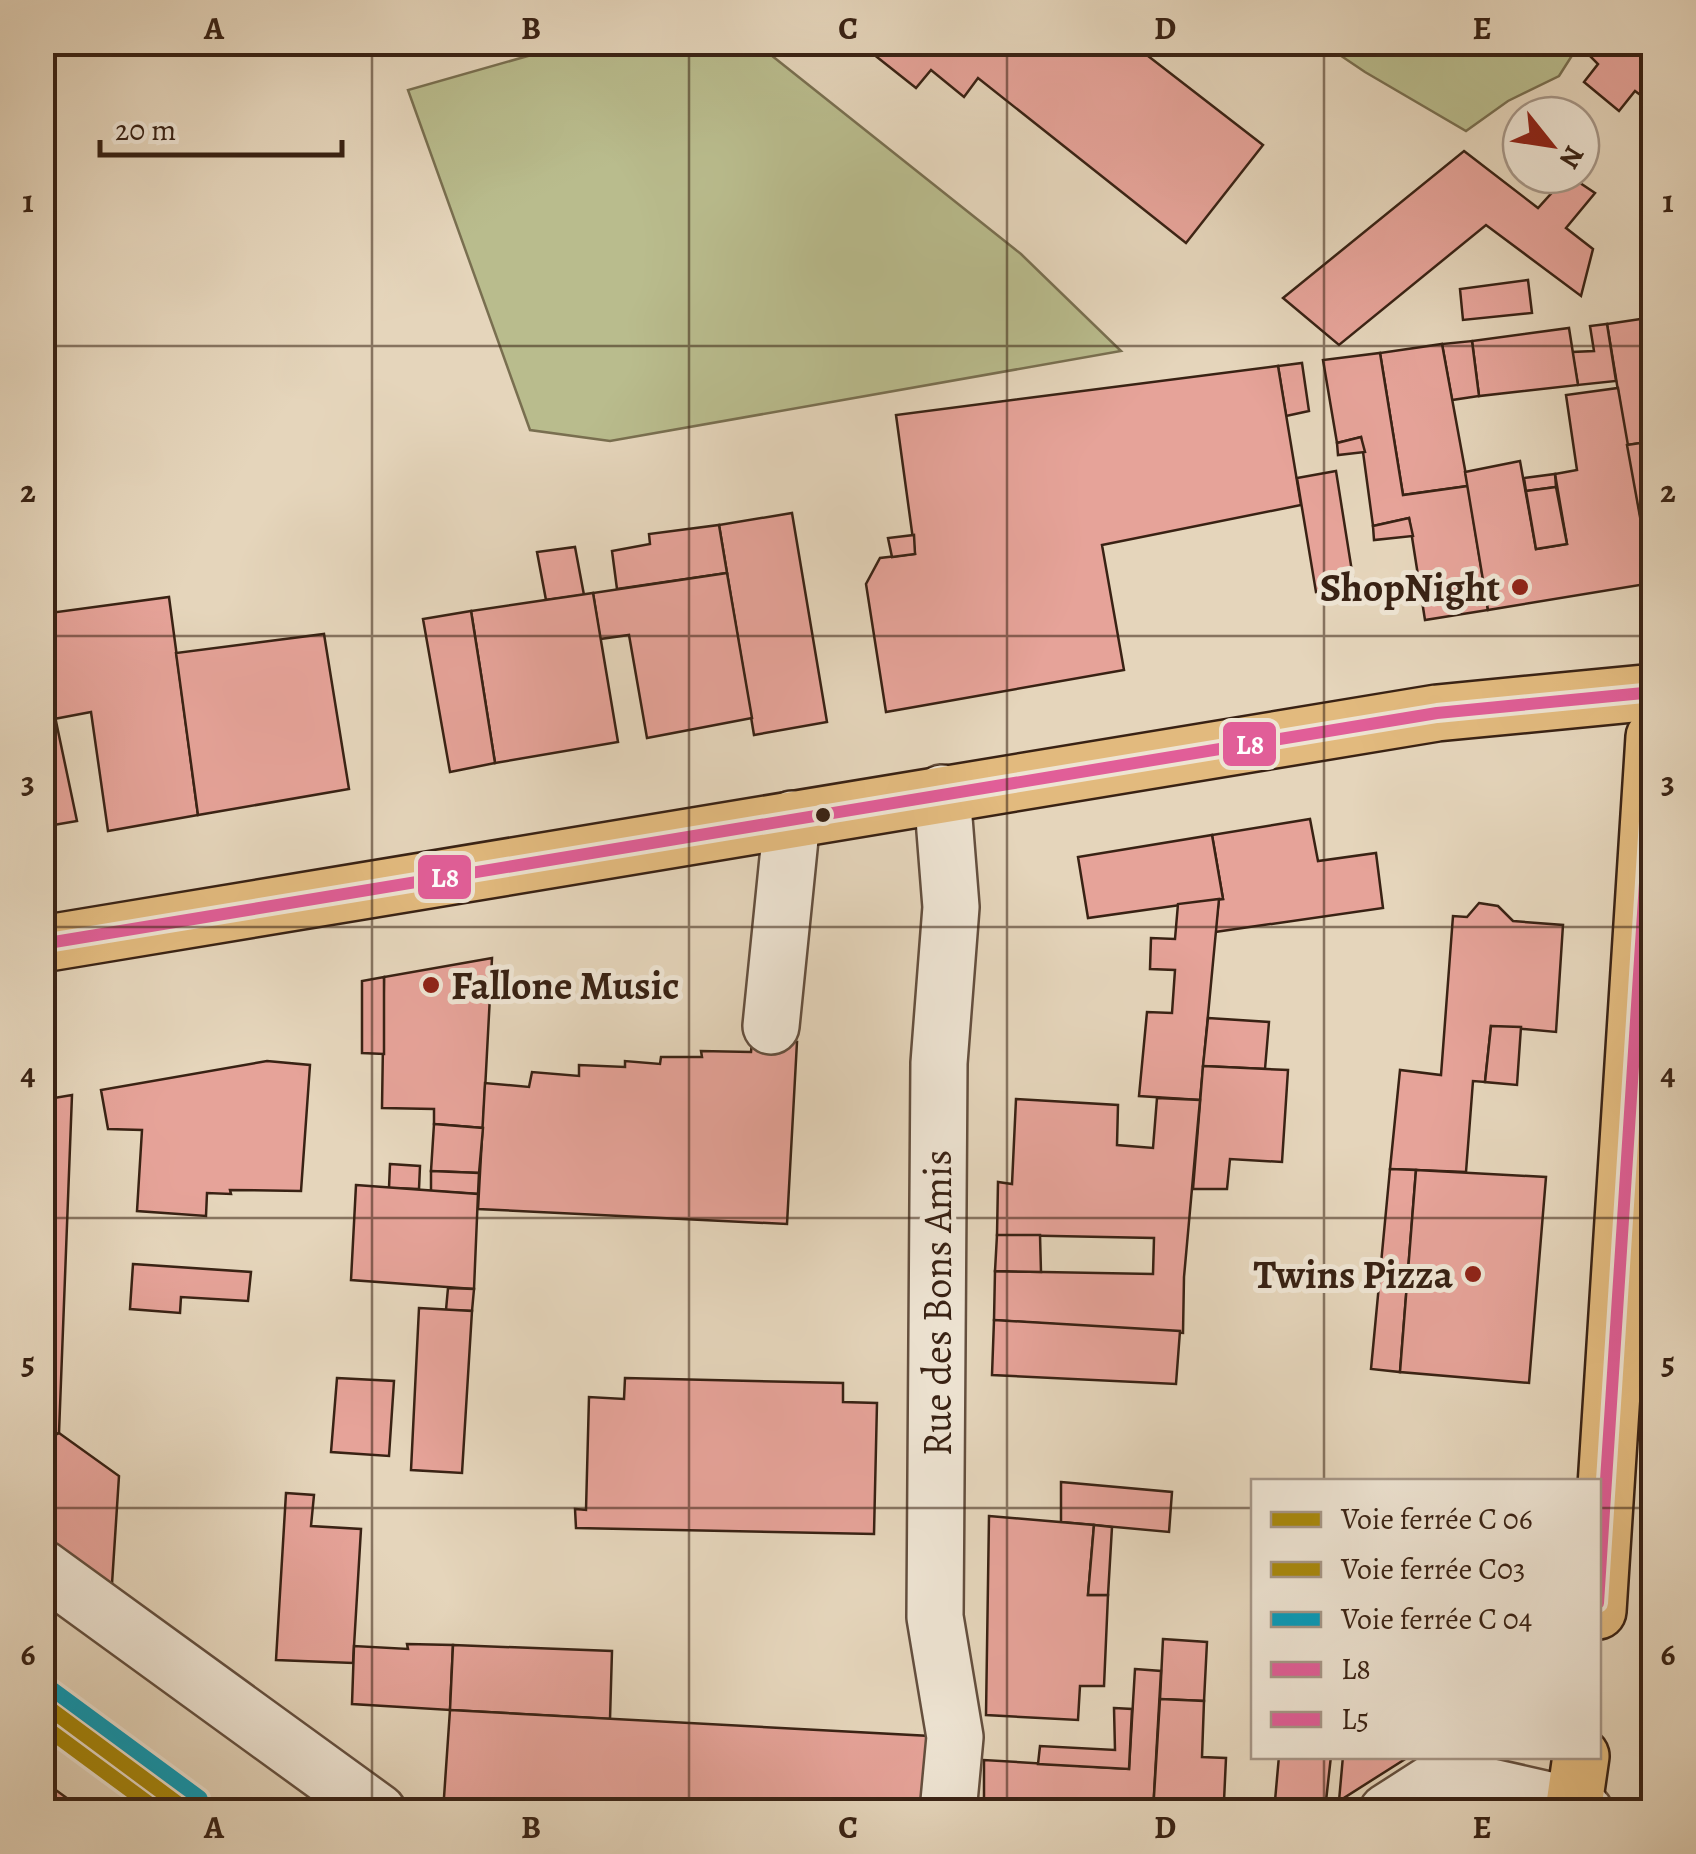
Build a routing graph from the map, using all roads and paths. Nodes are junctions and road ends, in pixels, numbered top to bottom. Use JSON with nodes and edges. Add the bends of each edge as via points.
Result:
{"nodes":[{"id":1,"x":1654,"y":692,"type":"edge"},
{"id":2,"x":1654,"y":738,"type":"edge"},
{"id":3,"x":942,"y":793,"type":"junction"},
{"id":4,"x":792,"y":819,"type":"junction"},
{"id":5,"x":42,"y":944,"type":"edge"},
{"id":6,"x":772,"y":1026,"type":"dead end"},
{"id":7,"x":1601,"y":1564,"type":"edge"},
{"id":8,"x":42,"y":1568,"type":"edge"},
{"id":9,"x":1578,"y":1796,"type":"edge"},
{"id":10,"x":378,"y":1812,"type":"edge"},
{"id":11,"x":948,"y":1812,"type":"edge"},
{"id":12,"x":1386,"y":1812,"type":"edge"}],
"edges":[{"from":1,"to":3,"type":"main road","via":[[1437,713]]},
{"from":2,"to":7,"type":"main road"},
{"from":3,"to":4,"type":"main road"},
{"from":3,"to":11,"type":"street","name":"Rue des Bons Amis","via":[[951,907],[939,1063],[935,1617],[954,1737]]},
{"from":4,"to":5,"type":"main road"},
{"from":4,"to":6,"type":"street"},
{"from":8,"to":10,"type":"street"},
{"from":9,"to":12,"type":"street","via":[[1442,1776]]}]}
